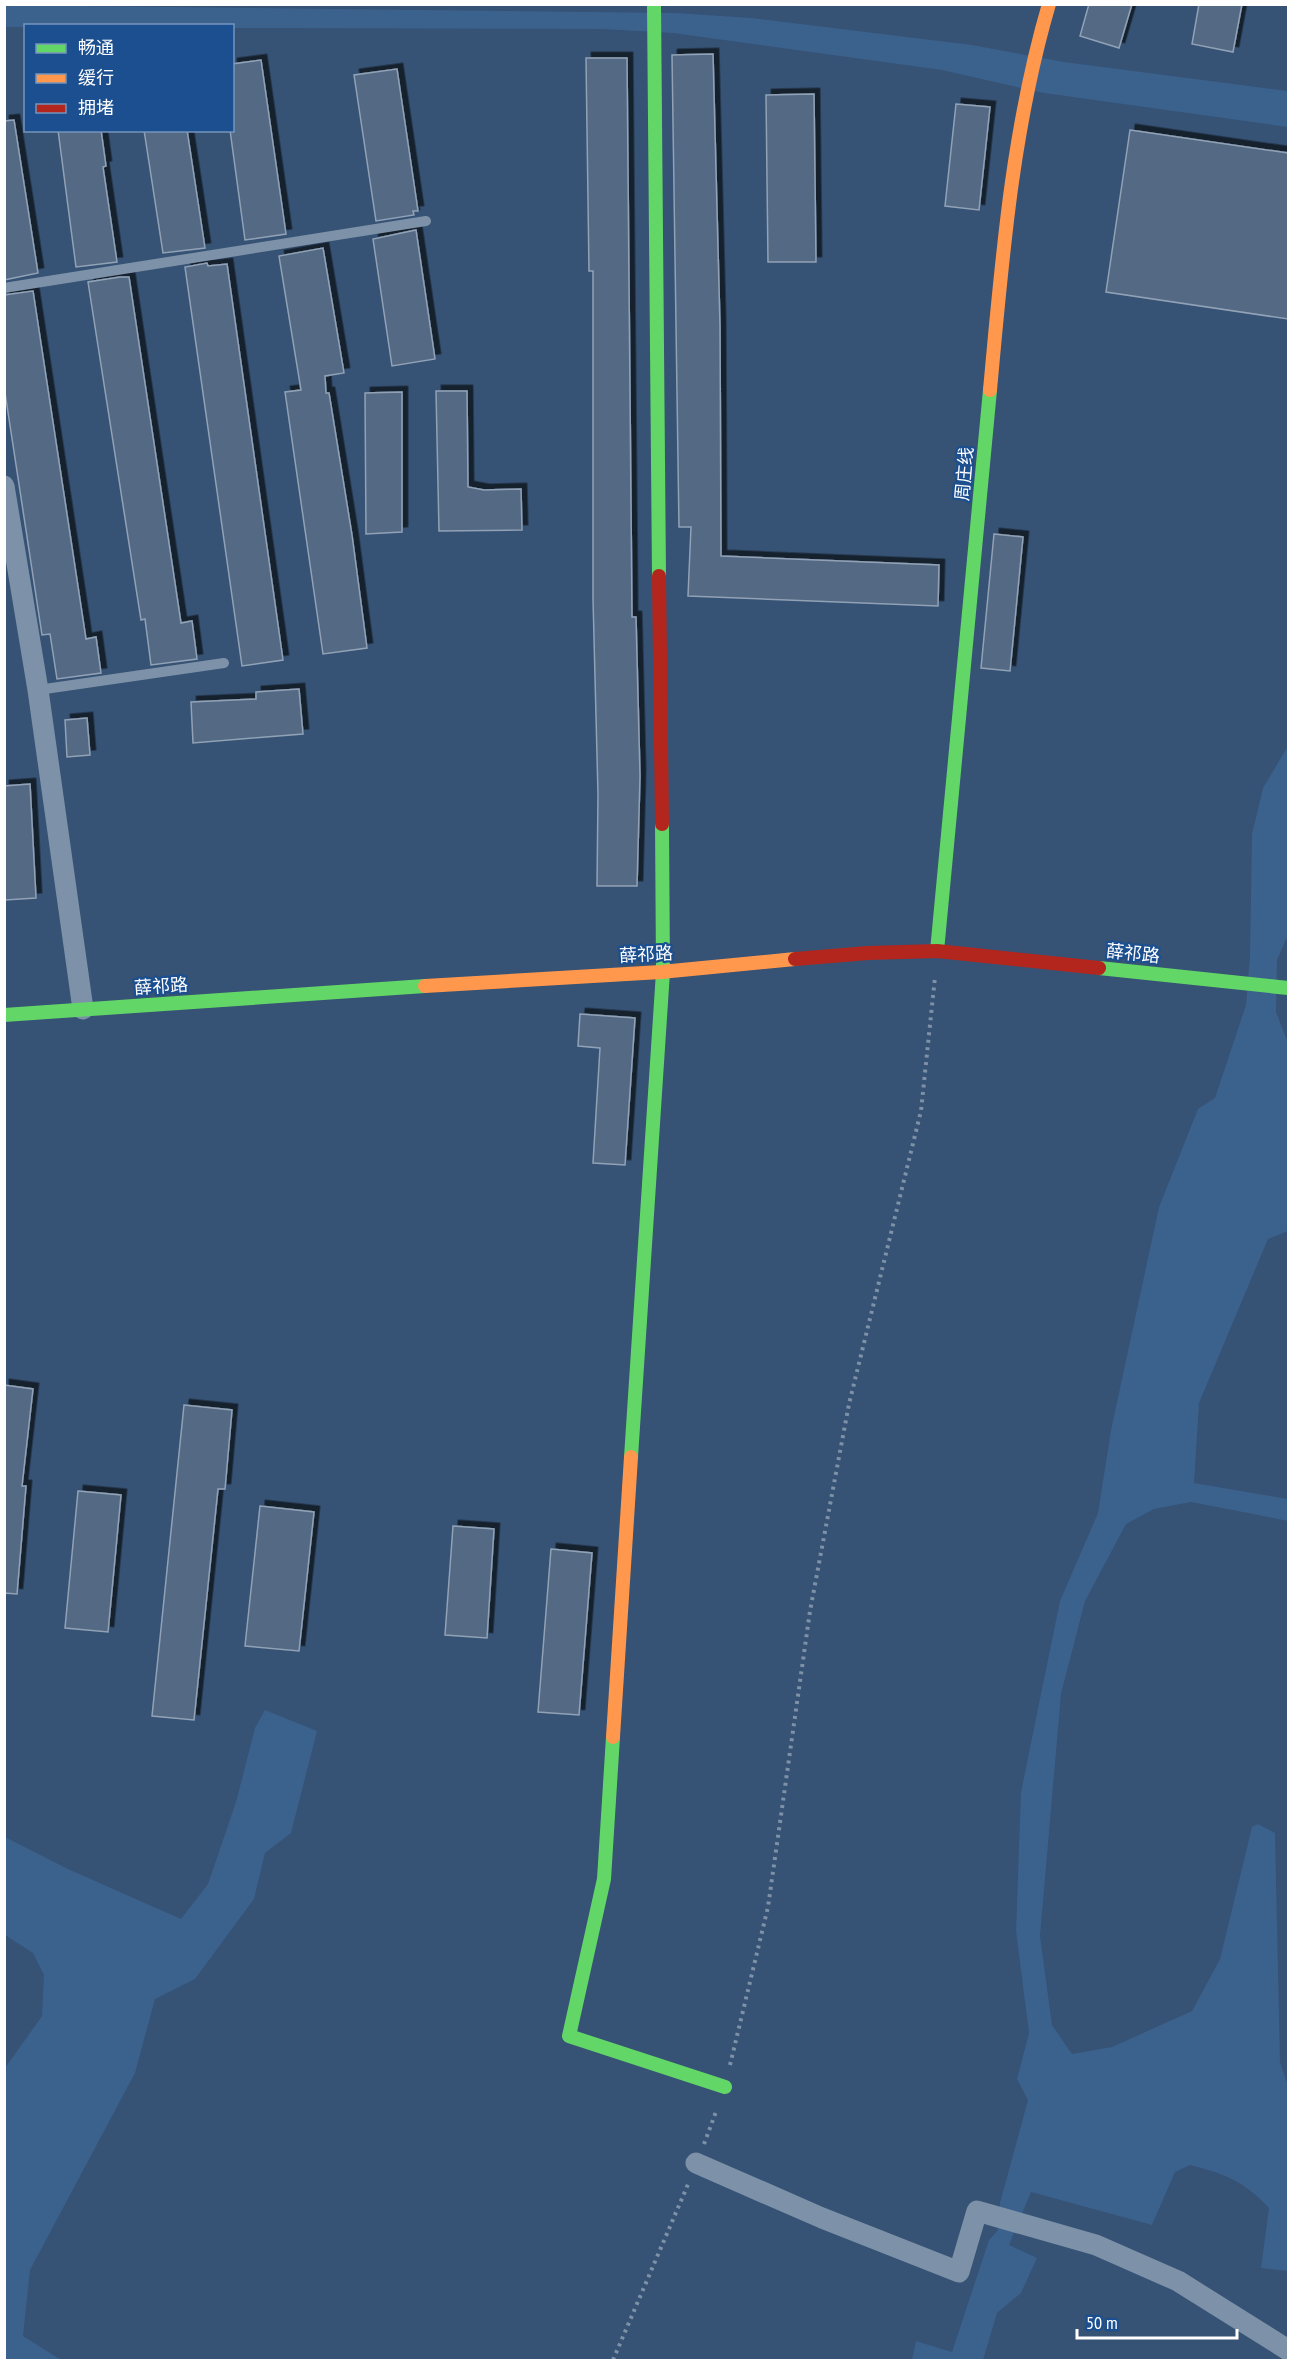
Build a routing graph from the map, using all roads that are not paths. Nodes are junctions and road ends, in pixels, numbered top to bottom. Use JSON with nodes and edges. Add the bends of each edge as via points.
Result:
{"nodes":[{"id":1,"x":654,"y":4,"type":"edge"},
{"id":2,"x":1049,"y":4,"type":"edge"},
{"id":3,"x":426,"y":221,"type":"dead end"},
{"id":4,"x":4,"y":288,"type":"edge"},
{"id":5,"x":4,"y":486,"type":"edge"},
{"id":6,"x":224,"y":663,"type":"dead end"},
{"id":7,"x":38,"y":690,"type":"junction"},
{"id":8,"x":937,"y":951,"type":"junction"},
{"id":9,"x":663,"y":972,"type":"junction"},
{"id":10,"x":1288,"y":988,"type":"edge"},
{"id":11,"x":83,"y":1009,"type":"junction"},
{"id":12,"x":4,"y":1015,"type":"edge"},
{"id":13,"x":725,"y":2086,"type":"road end"},
{"id":14,"x":696,"y":2163,"type":"road end"},
{"id":15,"x":1288,"y":2350,"type":"edge"}],
"edges":[{"from":1,"to":9,"type":"street"},
{"from":2,"to":8,"type":"street","name":"周庄线","via":[[1035,51],[1009,191]]},
{"from":3,"to":4,"type":"lane"},
{"from":5,"to":7,"type":"street"},
{"from":6,"to":7,"type":"lane"},
{"from":7,"to":11,"type":"street"},
{"from":8,"to":9,"type":"street","name":"薛祁路","via":[[897,950]]},
{"from":8,"to":10,"type":"street","name":"薛祁路"},
{"from":9,"to":11,"type":"street","name":"薛祁路"},
{"from":9,"to":13,"type":"street","via":[[604,1879],[569,2036]]},
{"from":11,"to":12,"type":"street","name":"薛祁路"},
{"from":14,"to":15,"type":"street","via":[[959,2272],[977,2211],[1096,2245],[1178,2281]]}]}
